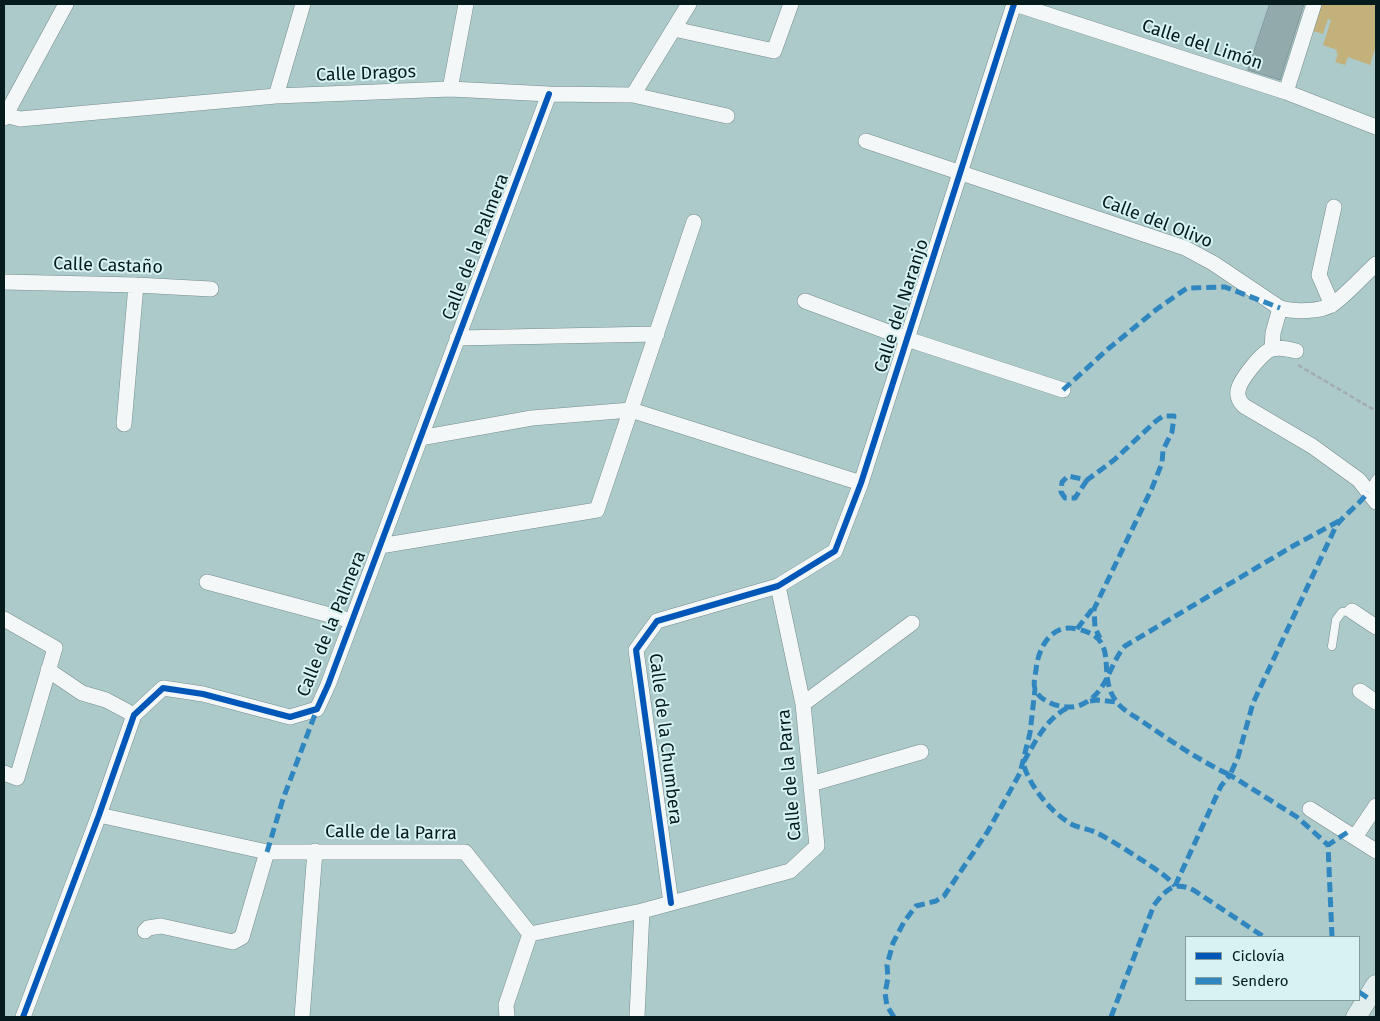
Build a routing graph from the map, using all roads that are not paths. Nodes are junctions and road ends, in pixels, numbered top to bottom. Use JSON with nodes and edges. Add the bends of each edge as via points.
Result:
{"nodes":[{"id":1,"x":66,"y":4,"type":"edge"},
{"id":2,"x":303,"y":4,"type":"edge"},
{"id":3,"x":466,"y":4,"type":"edge"},
{"id":4,"x":689,"y":4,"type":"edge"},
{"id":5,"x":791,"y":4,"type":"edge"},
{"id":6,"x":1014,"y":4,"type":"edge"},
{"id":7,"x":1314,"y":4,"type":"edge"},
{"id":8,"x":674,"y":29,"type":"junction"},
{"id":9,"x":450,"y":89,"type":"junction"},
{"id":10,"x":1286,"y":92,"type":"junction"},
{"id":11,"x":549,"y":94,"type":"junction"},
{"id":12,"x":633,"y":95,"type":"junction"},
{"id":13,"x":276,"y":96,"type":"junction"},
{"id":14,"x":727,"y":116,"type":"dead end"},
{"id":15,"x":4,"y":117,"type":"edge"},
{"id":16,"x":1376,"y":127,"type":"edge"},
{"id":17,"x":866,"y":141,"type":"dead end"},
{"id":18,"x":961,"y":172,"type":"junction"},
{"id":19,"x":1334,"y":208,"type":"dead end"},
{"id":20,"x":694,"y":222,"type":"dead end"},
{"id":21,"x":1376,"y":264,"type":"edge"},
{"id":22,"x":4,"y":282,"type":"edge"},
{"id":23,"x":136,"y":285,"type":"junction"},
{"id":24,"x":211,"y":289,"type":"dead end"},
{"id":25,"x":805,"y":301,"type":"dead end"},
{"id":26,"x":1332,"y":304,"type":"junction"},
{"id":27,"x":1280,"y":308,"type":"junction"},
{"id":28,"x":657,"y":334,"type":"junction"},
{"id":29,"x":457,"y":338,"type":"junction"},
{"id":30,"x":907,"y":339,"type":"junction"},
{"id":31,"x":1272,"y":349,"type":"junction"},
{"id":32,"x":1296,"y":357,"type":"road end"},
{"id":33,"x":1063,"y":390,"type":"dead end"},
{"id":34,"x":631,"y":410,"type":"junction"},
{"id":35,"x":124,"y":424,"type":"dead end"},
{"id":36,"x":420,"y":438,"type":"junction"},
{"id":37,"x":1376,"y":479,"type":"edge"},
{"id":38,"x":861,"y":483,"type":"junction"},
{"id":39,"x":1372,"y":497,"type":"edge"},
{"id":40,"x":380,"y":546,"type":"junction"},
{"id":41,"x":207,"y":582,"type":"dead end"},
{"id":42,"x":778,"y":586,"type":"junction"},
{"id":43,"x":1352,"y":611,"type":"joint"},
{"id":44,"x":4,"y":619,"type":"edge"},
{"id":45,"x":352,"y":621,"type":"junction"},
{"id":46,"x":912,"y":623,"type":"dead end"},
{"id":47,"x":1376,"y":627,"type":"edge"},
{"id":48,"x":1332,"y":646,"type":"dead end"},
{"id":49,"x":48,"y":670,"type":"junction"},
{"id":50,"x":1360,"y":691,"type":"dead end"},
{"id":51,"x":1376,"y":702,"type":"edge"},
{"id":52,"x":803,"y":704,"type":"junction"},
{"id":53,"x":134,"y":715,"type":"junction"},
{"id":54,"x":921,"y":752,"type":"dead end"},
{"id":55,"x":10,"y":776,"type":"edge"},
{"id":56,"x":811,"y":784,"type":"junction"},
{"id":57,"x":1376,"y":806,"type":"edge"},
{"id":58,"x":1310,"y":808,"type":"dead end"},
{"id":59,"x":99,"y":815,"type":"junction"},
{"id":60,"x":1355,"y":837,"type":"junction"},
{"id":61,"x":315,"y":851,"type":"junction"},
{"id":62,"x":1376,"y":851,"type":"edge"},
{"id":63,"x":267,"y":852,"type":"junction"},
{"id":64,"x":671,"y":902,"type":"junction"},
{"id":65,"x":642,"y":911,"type":"junction"},
{"id":66,"x":145,"y":931,"type":"dead end"},
{"id":67,"x":530,"y":934,"type":"junction"},
{"id":68,"x":1376,"y":984,"type":"edge"},
{"id":69,"x":23,"y":1017,"type":"edge"},
{"id":70,"x":302,"y":1017,"type":"edge"},
{"id":71,"x":507,"y":1017,"type":"edge"},
{"id":72,"x":636,"y":1017,"type":"edge"},
{"id":73,"x":1356,"y":1017,"type":"edge"}],
"edges":[{"from":1,"to":15,"type":"street"},
{"from":2,"to":13,"type":"street"},
{"from":3,"to":9,"type":"street"},
{"from":4,"to":8,"type":"street"},
{"from":5,"to":8,"type":"street","via":[[774,51]]},
{"from":6,"to":10,"type":"street","name":"Calle del Limón"},
{"from":6,"to":18,"type":"street","name":"Calle del Naranjo"},
{"from":7,"to":10,"type":"street"},
{"from":8,"to":12,"type":"street"},
{"from":9,"to":11,"type":"street","name":"Calle Dragos"},
{"from":9,"to":13,"type":"street","name":"Calle Dragos"},
{"from":10,"to":16,"type":"street","name":"Calle del Limón"},
{"from":11,"to":12,"type":"street","name":"Calle Dragos"},
{"from":11,"to":29,"type":"street","name":"Calle de la Palmera"},
{"from":12,"to":14,"type":"street","name":"Calle Dragos"},
{"from":13,"to":15,"type":"street","name":"Calle Dragos","via":[[20,120]]},
{"from":17,"to":18,"type":"street","name":"Calle del Olivo"},
{"from":18,"to":27,"type":"street","name":"Calle del Olivo","via":[[1185,248]]},
{"from":18,"to":30,"type":"street","name":"Calle del Naranjo"},
{"from":19,"to":26,"type":"street","via":[[1319,275]]},
{"from":20,"to":28,"type":"street","name":"Calle de la Palmera"},
{"from":21,"to":26,"type":"street","name":"Calle del Olivo"},
{"from":22,"to":23,"type":"street","name":"Calle Castaño"},
{"from":23,"to":24,"type":"street","name":"Calle Castaño"},
{"from":23,"to":35,"type":"street"},
{"from":25,"to":30,"type":"street"},
{"from":26,"to":27,"type":"street","name":"Calle del Olivo","via":[[1305,311]]},
{"from":27,"to":31,"type":"street"},
{"from":28,"to":29,"type":"street","name":"Calle de la Palmera"},
{"from":28,"to":34,"type":"street","name":"Calle de la Palmera"},
{"from":29,"to":36,"type":"street","name":"Calle de la Palmera"},
{"from":30,"to":33,"type":"street"},
{"from":30,"to":38,"type":"street","name":"Calle del Naranjo"},
{"from":31,"to":32,"type":"street","via":[[1287,349]]},
{"from":31,"to":39,"type":"street","via":[[1261,356],[1239,386],[1240,402],[1312,446],[1359,480]]},
{"from":34,"to":36,"type":"street","via":[[532,418]]},
{"from":34,"to":38,"type":"street"},
{"from":34,"to":40,"type":"street","name":"Calle de la Palmera","via":[[597,510]]},
{"from":36,"to":40,"type":"street","name":"Calle de la Palmera"},
{"from":37,"to":39,"type":"lane"},
{"from":38,"to":42,"type":"street","name":"Calle del Naranjo","via":[[835,551]]},
{"from":40,"to":45,"type":"street","name":"Calle de la Palmera"},
{"from":41,"to":45,"type":"street"},
{"from":42,"to":52,"type":"street","name":"Calle de la Parra"},
{"from":42,"to":64,"type":"street","name":"Calle de la Chumbera","via":[[657,621],[636,650]]},
{"from":43,"to":47,"type":"street"},
{"from":43,"to":48,"type":"lane","via":[[1342,612],[1337,617]]},
{"from":44,"to":49,"type":"street","via":[[55,648]]},
{"from":45,"to":53,"type":"street","name":"Calle de la Palmera","via":[[317,709],[290,717],[204,694],[163,688]]},
{"from":46,"to":52,"type":"street"},
{"from":49,"to":53,"type":"street","via":[[82,693],[106,700]]},
{"from":49,"to":55,"type":"street"},
{"from":50,"to":51,"type":"street"},
{"from":52,"to":56,"type":"street","name":"Calle de la Parra"},
{"from":53,"to":59,"type":"street","name":"Calle de la Palmera"},
{"from":54,"to":56,"type":"street"},
{"from":56,"to":64,"type":"street","name":"Calle de la Parra","via":[[817,846],[790,871]]},
{"from":57,"to":60,"type":"street"},
{"from":58,"to":60,"type":"street"},
{"from":59,"to":63,"type":"street","name":"Calle de la Parra"},
{"from":59,"to":69,"type":"street","name":"Calle de la Palmera"},
{"from":60,"to":62,"type":"street"},
{"from":61,"to":63,"type":"street","name":"Calle de la Parra"},
{"from":61,"to":67,"type":"street","name":"Calle de la Parra","via":[[465,852]]},
{"from":61,"to":70,"type":"street"},
{"from":63,"to":66,"type":"street","via":[[240,940],[233,942],[161,926]]},
{"from":64,"to":65,"type":"street","name":"Calle de la Parra"},
{"from":65,"to":67,"type":"street","name":"Calle de la Parra"},
{"from":65,"to":72,"type":"street"},
{"from":67,"to":71,"type":"street","via":[[506,1005]]},
{"from":68,"to":73,"type":"street"}]}
